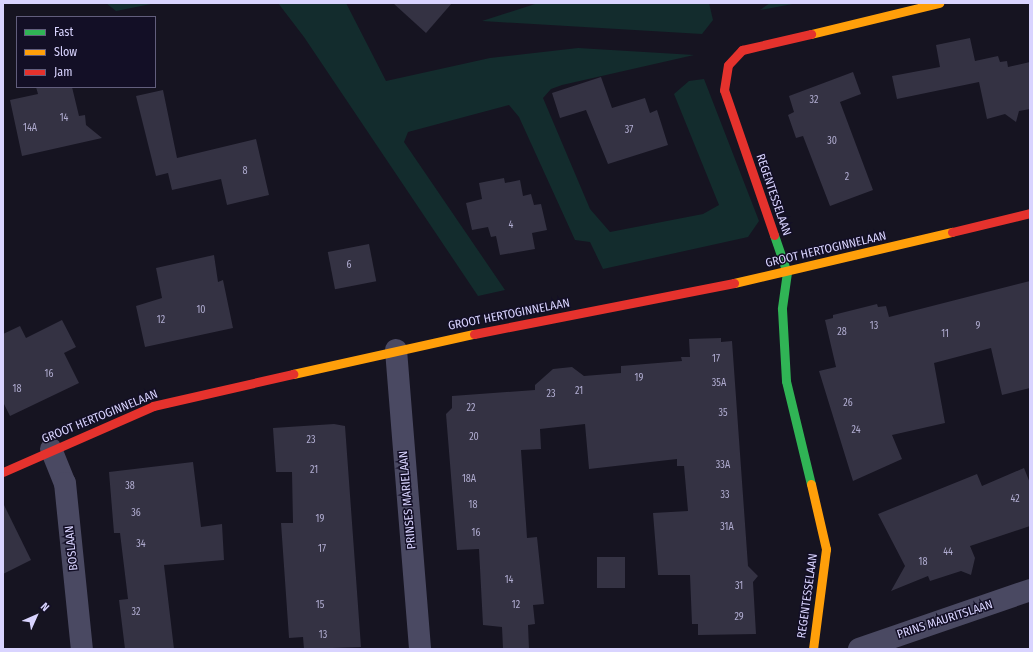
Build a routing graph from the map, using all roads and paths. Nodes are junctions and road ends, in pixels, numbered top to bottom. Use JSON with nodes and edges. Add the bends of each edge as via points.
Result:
{"nodes":[{"id":1,"x":939,"y":3,"type":"edge"},
{"id":2,"x":1030,"y":213,"type":"edge"},
{"id":3,"x":787,"y":272,"type":"junction"},
{"id":4,"x":396,"y":350,"type":"junction"},
{"id":5,"x":51,"y":449,"type":"junction"},
{"id":6,"x":3,"y":472,"type":"edge"},
{"id":7,"x":1030,"y":590,"type":"edge"},
{"id":8,"x":82,"y":649,"type":"edge"},
{"id":9,"x":420,"y":649,"type":"edge"},
{"id":10,"x":813,"y":649,"type":"edge"},
{"id":11,"x":859,"y":649,"type":"edge"}],
"edges":[{"from":1,"to":3,"type":"main road","name":"REGENTESSELAAN","via":[[742,50],[728,65],[724,90]]},
{"from":2,"to":3,"type":"main road","name":"GROOT HERTOGINNELAAN"},
{"from":3,"to":4,"type":"main road","name":"GROOT HERTOGINNELAAN"},
{"from":3,"to":10,"type":"main road","name":"REGENTESSELAAN","via":[[782,309],[786,381],[826,549]]},
{"from":4,"to":5,"type":"main road","name":"GROOT HERTOGINNELAAN","via":[[153,406]]},
{"from":4,"to":9,"type":"street","name":"PRINSES MARIELAAN"},
{"from":5,"to":6,"type":"main road","name":"GROOT HERTOGINNELAAN"},
{"from":5,"to":8,"type":"street","name":"BOSLAAN","via":[[65,483]]},
{"from":7,"to":11,"type":"street","name":"PRINS MAURITSLAAN"}]}
